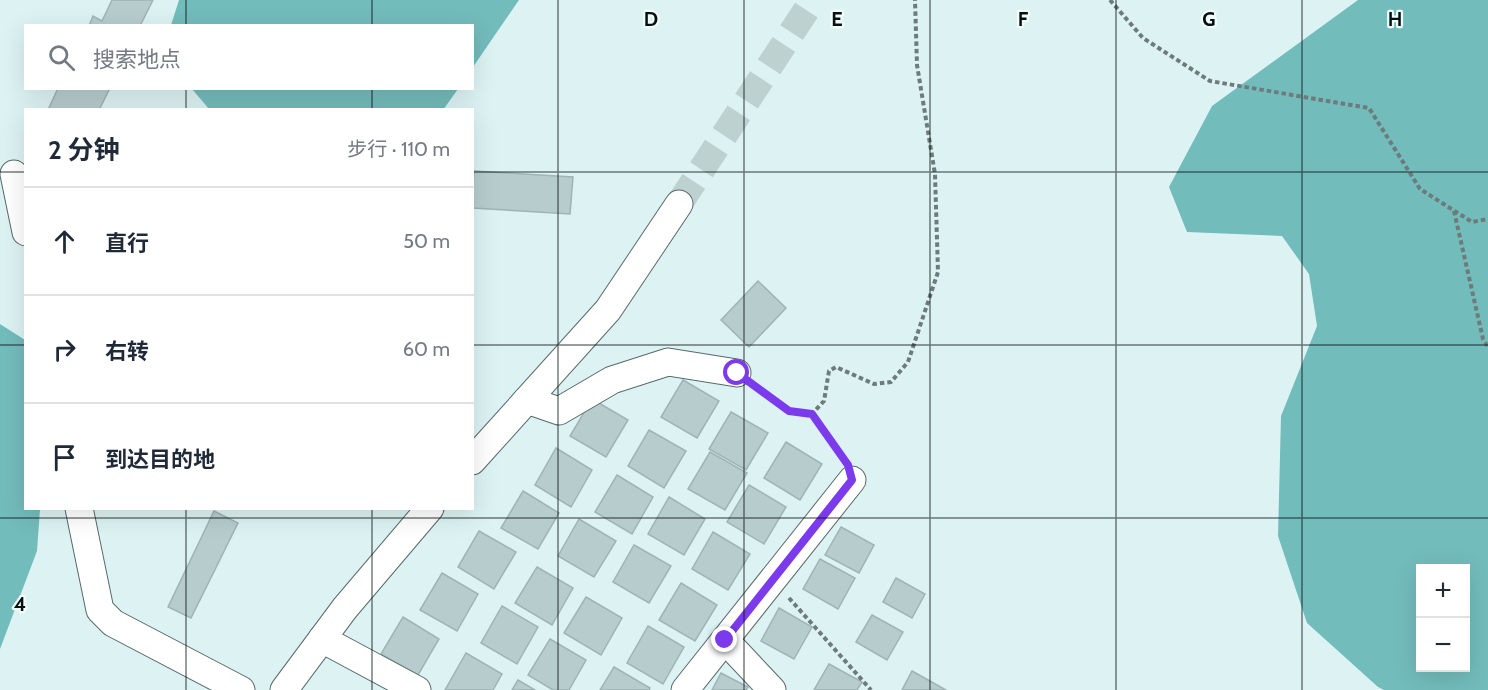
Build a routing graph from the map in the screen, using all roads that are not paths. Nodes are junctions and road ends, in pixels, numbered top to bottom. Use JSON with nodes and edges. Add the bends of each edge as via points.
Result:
{"nodes":[{"id":1,"x":14,"y":174,"type":"dead end"},
{"id":2,"x":679,"y":204,"type":"tunnel mouth"},
{"id":3,"x":24,"y":222,"type":"edge"},
{"id":4,"x":737,"y":373,"type":"road end"},
{"id":5,"x":527,"y":400,"type":"junction"},
{"id":6,"x":474,"y":459,"type":"edge"},
{"id":7,"x":852,"y":480,"type":"road end"},
{"id":8,"x":79,"y":510,"type":"edge"},
{"id":9,"x":418,"y":512,"type":"edge"},
{"id":10,"x":322,"y":639,"type":"junction"},
{"id":11,"x":725,"y":640,"type":"junction"},
{"id":12,"x":241,"y":690,"type":"edge"},
{"id":13,"x":284,"y":690,"type":"edge"},
{"id":14,"x":417,"y":690,"type":"edge"},
{"id":15,"x":685,"y":690,"type":"edge"},
{"id":16,"x":771,"y":690,"type":"edge"}],
"edges":[{"from":1,"to":3,"type":"street"},
{"from":2,"to":5,"type":"street","via":[[608,310]]},
{"from":4,"to":5,"type":"street","via":[[668,362],[612,380],[559,411]]},
{"from":5,"to":6,"type":"street"},
{"from":7,"to":11,"type":"street"},
{"from":8,"to":12,"type":"street","via":[[100,610],[113,623]]},
{"from":9,"to":10,"type":"street"},
{"from":10,"to":13,"type":"street"},
{"from":10,"to":14,"type":"street"},
{"from":11,"to":15,"type":"street"},
{"from":11,"to":16,"type":"street"}]}
